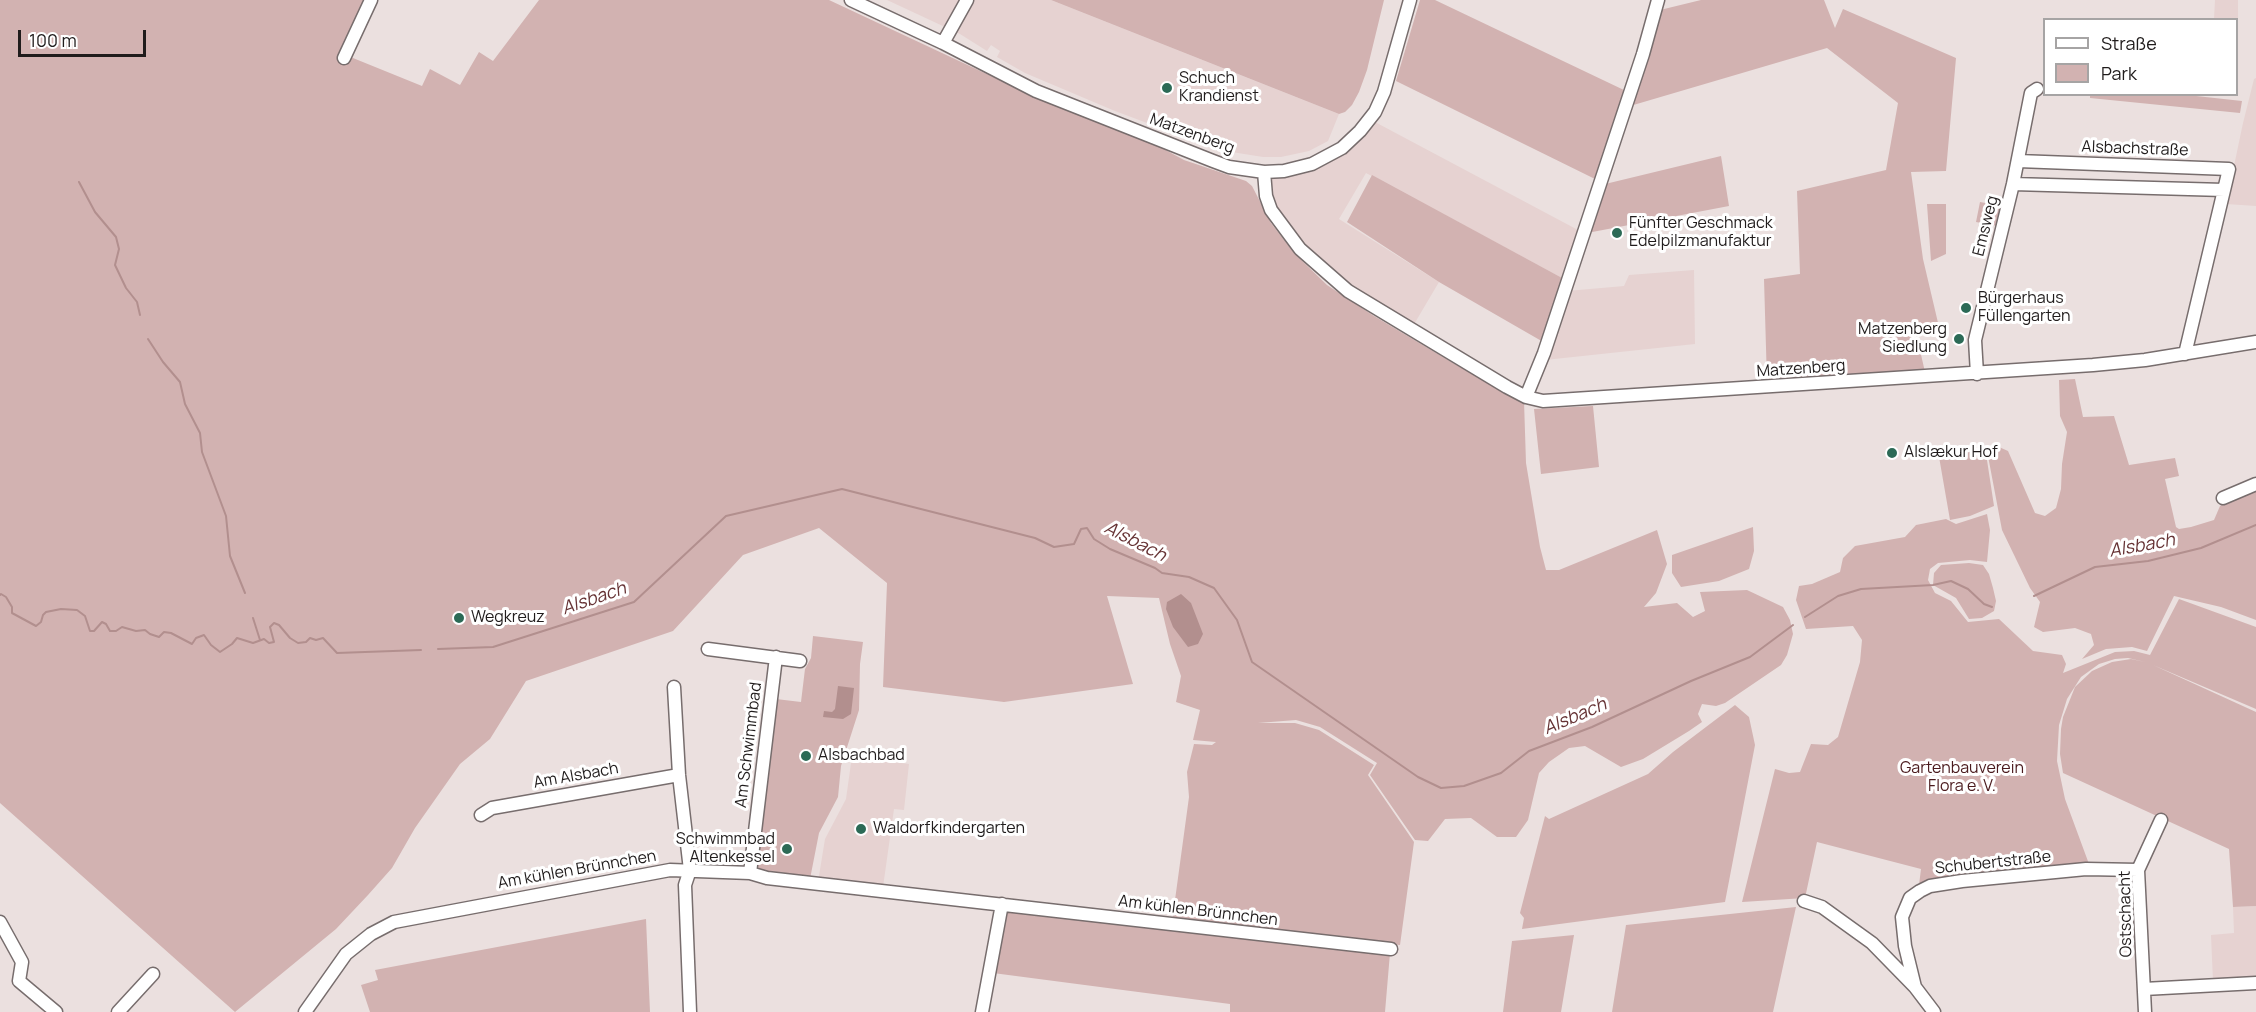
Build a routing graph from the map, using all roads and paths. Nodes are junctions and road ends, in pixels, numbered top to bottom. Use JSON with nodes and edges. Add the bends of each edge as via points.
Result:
{"nodes":[{"id":1,"x":371,"y":0,"type":"edge"},
{"id":2,"x":851,"y":0,"type":"edge"},
{"id":3,"x":967,"y":0,"type":"edge"},
{"id":4,"x":1410,"y":0,"type":"edge"},
{"id":5,"x":1659,"y":0,"type":"edge"},
{"id":6,"x":943,"y":43,"type":"junction"},
{"id":7,"x":344,"y":58,"type":"dead end"},
{"id":8,"x":2037,"y":89,"type":"dead end"},
{"id":9,"x":2018,"y":161,"type":"junction"},
{"id":10,"x":1264,"y":172,"type":"junction"},
{"id":11,"x":2013,"y":184,"type":"junction"},
{"id":12,"x":2224,"y":190,"type":"junction"},
{"id":13,"x":2256,"y":342,"type":"edge"},
{"id":14,"x":2185,"y":354,"type":"junction"},
{"id":15,"x":1977,"y":374,"type":"junction"},
{"id":16,"x":1526,"y":397,"type":"junction"},
{"id":17,"x":2256,"y":484,"type":"edge"},
{"id":18,"x":2223,"y":498,"type":"dead end"},
{"id":19,"x":708,"y":649,"type":"dead end"},
{"id":20,"x":776,"y":657,"type":"junction"},
{"id":21,"x":800,"y":660,"type":"dead end"},
{"id":22,"x":674,"y":687,"type":"dead end"},
{"id":23,"x":679,"y":775,"type":"junction"},
{"id":24,"x":481,"y":815,"type":"dead end"},
{"id":25,"x":2161,"y":820,"type":"dead end"},
{"id":26,"x":690,"y":870,"type":"junction"},
{"id":27,"x":2139,"y":870,"type":"junction"},
{"id":28,"x":750,"y":873,"type":"junction"},
{"id":29,"x":1804,"y":901,"type":"dead end"},
{"id":30,"x":1002,"y":903,"type":"junction"},
{"id":31,"x":0,"y":922,"type":"edge"},
{"id":32,"x":1390,"y":949,"type":"dead end"},
{"id":33,"x":153,"y":974,"type":"dead end"},
{"id":34,"x":2256,"y":983,"type":"edge"},
{"id":35,"x":1915,"y":987,"type":"junction"},
{"id":36,"x":2144,"y":989,"type":"junction"},
{"id":37,"x":56,"y":1012,"type":"edge"},
{"id":38,"x":118,"y":1012,"type":"edge"},
{"id":39,"x":305,"y":1012,"type":"edge"},
{"id":40,"x":690,"y":1012,"type":"edge"},
{"id":41,"x":982,"y":1012,"type":"edge"},
{"id":42,"x":1934,"y":1012,"type":"edge"},
{"id":43,"x":2145,"y":1012,"type":"edge"}],
"edges":[{"from":1,"to":7,"type":"street"},
{"from":2,"to":6,"type":"street","name":"Matzenberg"},
{"from":3,"to":6,"type":"street"},
{"from":4,"to":10,"type":"street","via":[[1384,92],[1360,131],[1342,148],[1312,164]]},
{"from":5,"to":16,"type":"street","via":[[1544,353]]},
{"from":6,"to":10,"type":"street","name":"Matzenberg","via":[[1036,92],[1173,147],[1229,166]]},
{"from":8,"to":9,"type":"street","name":"Emsweg","via":[[2031,93]]},
{"from":9,"to":11,"type":"street","name":"Emsweg"},
{"from":9,"to":12,"type":"street","name":"Alsbachstraße","via":[[2229,169]]},
{"from":10,"to":16,"type":"street","name":"Matzenberg","via":[[1271,210],[1320,268],[1384,314]]},
{"from":11,"to":12,"type":"street"},
{"from":11,"to":15,"type":"street","name":"Emsweg","via":[[1975,340]]},
{"from":12,"to":14,"type":"street","name":"Alsbachstraße"},
{"from":13,"to":14,"type":"street","name":"Matzenberg"},
{"from":14,"to":15,"type":"street","name":"Matzenberg"},
{"from":15,"to":16,"type":"street","name":"Matzenberg","via":[[1554,401]]},
{"from":17,"to":18,"type":"street"},
{"from":19,"to":20,"type":"street"},
{"from":20,"to":21,"type":"street"},
{"from":20,"to":28,"type":"street","name":"Am Schwimmbad"},
{"from":22,"to":23,"type":"street"},
{"from":23,"to":24,"type":"street","name":"Am Alsbach","via":[[492,808]]},
{"from":23,"to":26,"type":"street"},
{"from":25,"to":27,"type":"street","name":"Ostschacht"},
{"from":26,"to":28,"type":"street","name":"Am kühlen Brünnchen"},
{"from":26,"to":39,"type":"street","name":"Am kühlen Brünnchen","via":[[659,872],[394,922],[346,954]]},
{"from":26,"to":40,"type":"street","via":[[684,885]]},
{"from":27,"to":35,"type":"street","name":"Schubertstraße","via":[[2086,869],[1930,886],[1920,891],[1910,898],[1902,916]]},
{"from":27,"to":36,"type":"street","name":"Ostschacht"},
{"from":28,"to":30,"type":"street","name":"Am kühlen Brünnchen"},
{"from":29,"to":35,"type":"street","name":"Schubertstraße","via":[[1822,907],[1872,944]]},
{"from":30,"to":32,"type":"street","name":"Am kühlen Brünnchen"},
{"from":30,"to":41,"type":"street"},
{"from":31,"to":37,"type":"street","via":[[22,962],[19,981]]},
{"from":33,"to":38,"type":"street"},
{"from":34,"to":36,"type":"street"},
{"from":35,"to":42,"type":"street","name":"Schubertstraße"},
{"from":36,"to":43,"type":"street","name":"Ostschacht"}]}
